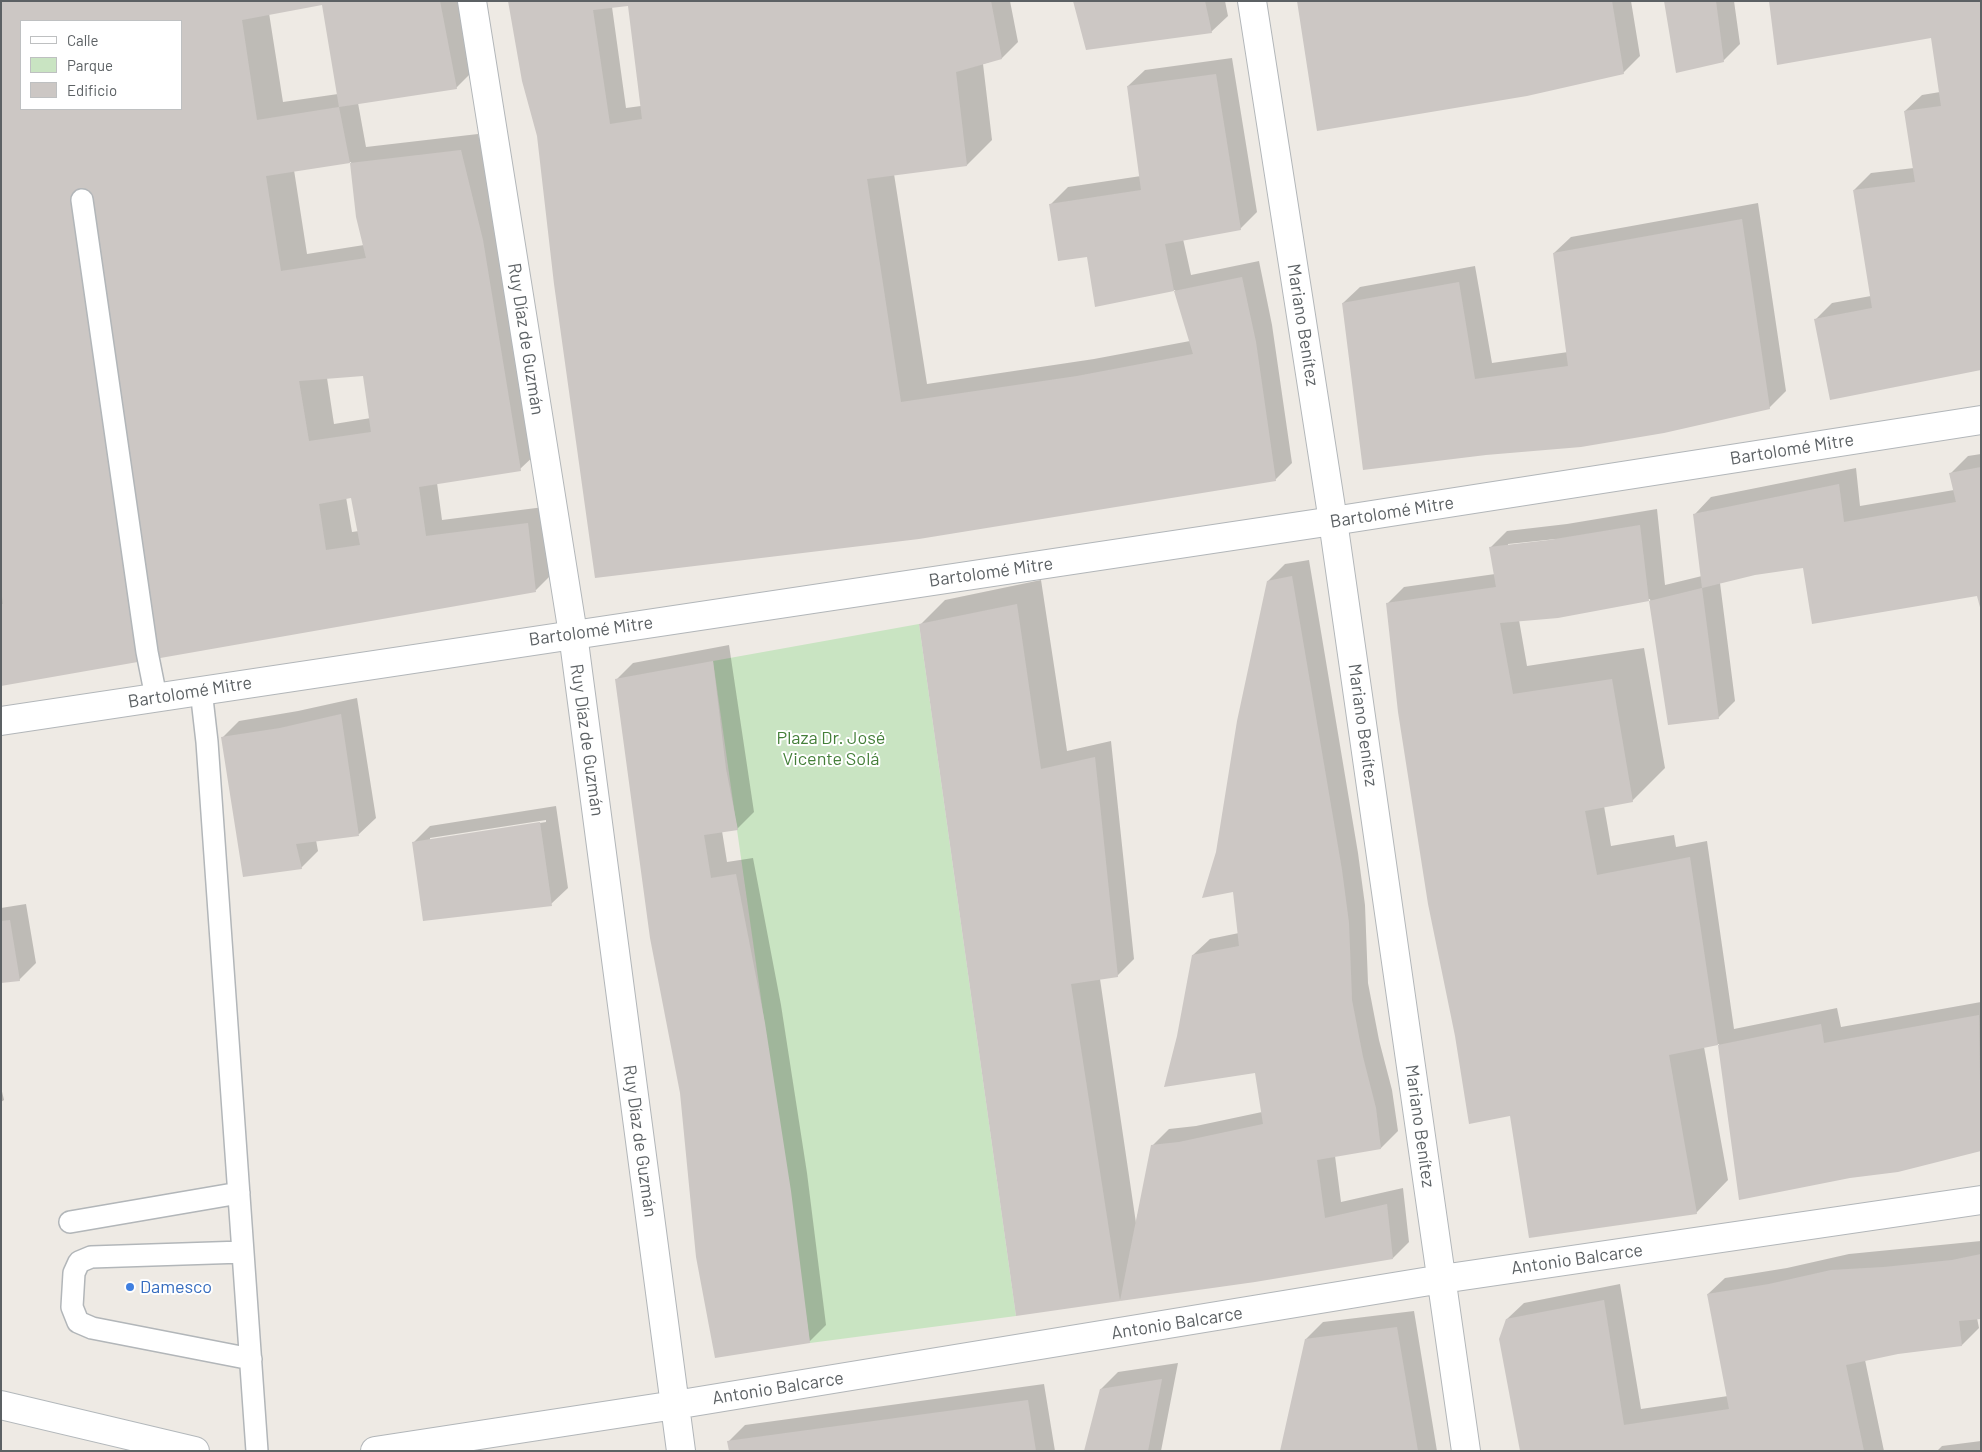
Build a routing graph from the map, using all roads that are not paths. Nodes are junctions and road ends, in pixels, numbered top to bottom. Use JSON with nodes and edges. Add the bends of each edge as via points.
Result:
{"nodes":[{"id":1,"x":472,"y":1,"type":"edge"},
{"id":2,"x":1252,"y":1,"type":"edge"},
{"id":3,"x":82,"y":200,"type":"dead end"},
{"id":4,"x":1981,"y":420,"type":"edge"},
{"id":5,"x":1333,"y":521,"type":"junction"},
{"id":6,"x":572,"y":634,"type":"junction"},
{"id":7,"x":201,"y":690,"type":"junction"},
{"id":8,"x":156,"y":697,"type":"junction"},
{"id":9,"x":1,"y":721,"type":"edge"},
{"id":10,"x":239,"y":1193,"type":"junction"},
{"id":11,"x":1981,"y":1200,"type":"edge"},
{"id":12,"x":70,"y":1222,"type":"dead end"},
{"id":13,"x":243,"y":1252,"type":"junction"},
{"id":14,"x":1442,"y":1279,"type":"junction"},
{"id":15,"x":251,"y":1359,"type":"junction"},
{"id":16,"x":1,"y":1405,"type":"edge"},
{"id":17,"x":676,"y":1405,"type":"junction"},
{"id":18,"x":195,"y":1451,"type":"edge"},
{"id":19,"x":257,"y":1451,"type":"edge"},
{"id":20,"x":375,"y":1451,"type":"edge"},
{"id":21,"x":680,"y":1451,"type":"edge"},
{"id":22,"x":1466,"y":1451,"type":"edge"}],
"edges":[{"from":1,"to":6,"type":"street","name":"Ruy Díaz de Guzmán"},
{"from":2,"to":5,"type":"street","name":"Mariano Benítez"},
{"from":3,"to":8,"type":"lane"},
{"from":4,"to":5,"type":"street","name":"Bartolomé Mitre"},
{"from":5,"to":6,"type":"street","name":"Bartolomé Mitre"},
{"from":5,"to":14,"type":"street","name":"Mariano Benítez"},
{"from":6,"to":7,"type":"street","name":"Bartolomé Mitre"},
{"from":6,"to":17,"type":"street","name":"Ruy Díaz de Guzmán"},
{"from":7,"to":8,"type":"street","name":"Bartolomé Mitre"},
{"from":7,"to":10,"type":"lane"},
{"from":8,"to":9,"type":"street","name":"Bartolomé Mitre"},
{"from":10,"to":12,"type":"lane"},
{"from":10,"to":13,"type":"lane"},
{"from":11,"to":14,"type":"street","name":"Antonio Balcarce"},
{"from":13,"to":15,"type":"lane"},
{"from":13,"to":15,"type":"lane","via":[[91,1258],[79,1262],[74,1273],[72,1307],[78,1322],[92,1328]]},
{"from":14,"to":17,"type":"street","name":"Antonio Balcarce"},
{"from":14,"to":22,"type":"street","name":"Mariano Benítez"},
{"from":15,"to":19,"type":"lane"},
{"from":16,"to":18,"type":"street"},
{"from":17,"to":20,"type":"street","name":"Antonio Balcarce"},
{"from":17,"to":21,"type":"street","name":"Ruy Díaz de Guzmán"}]}
